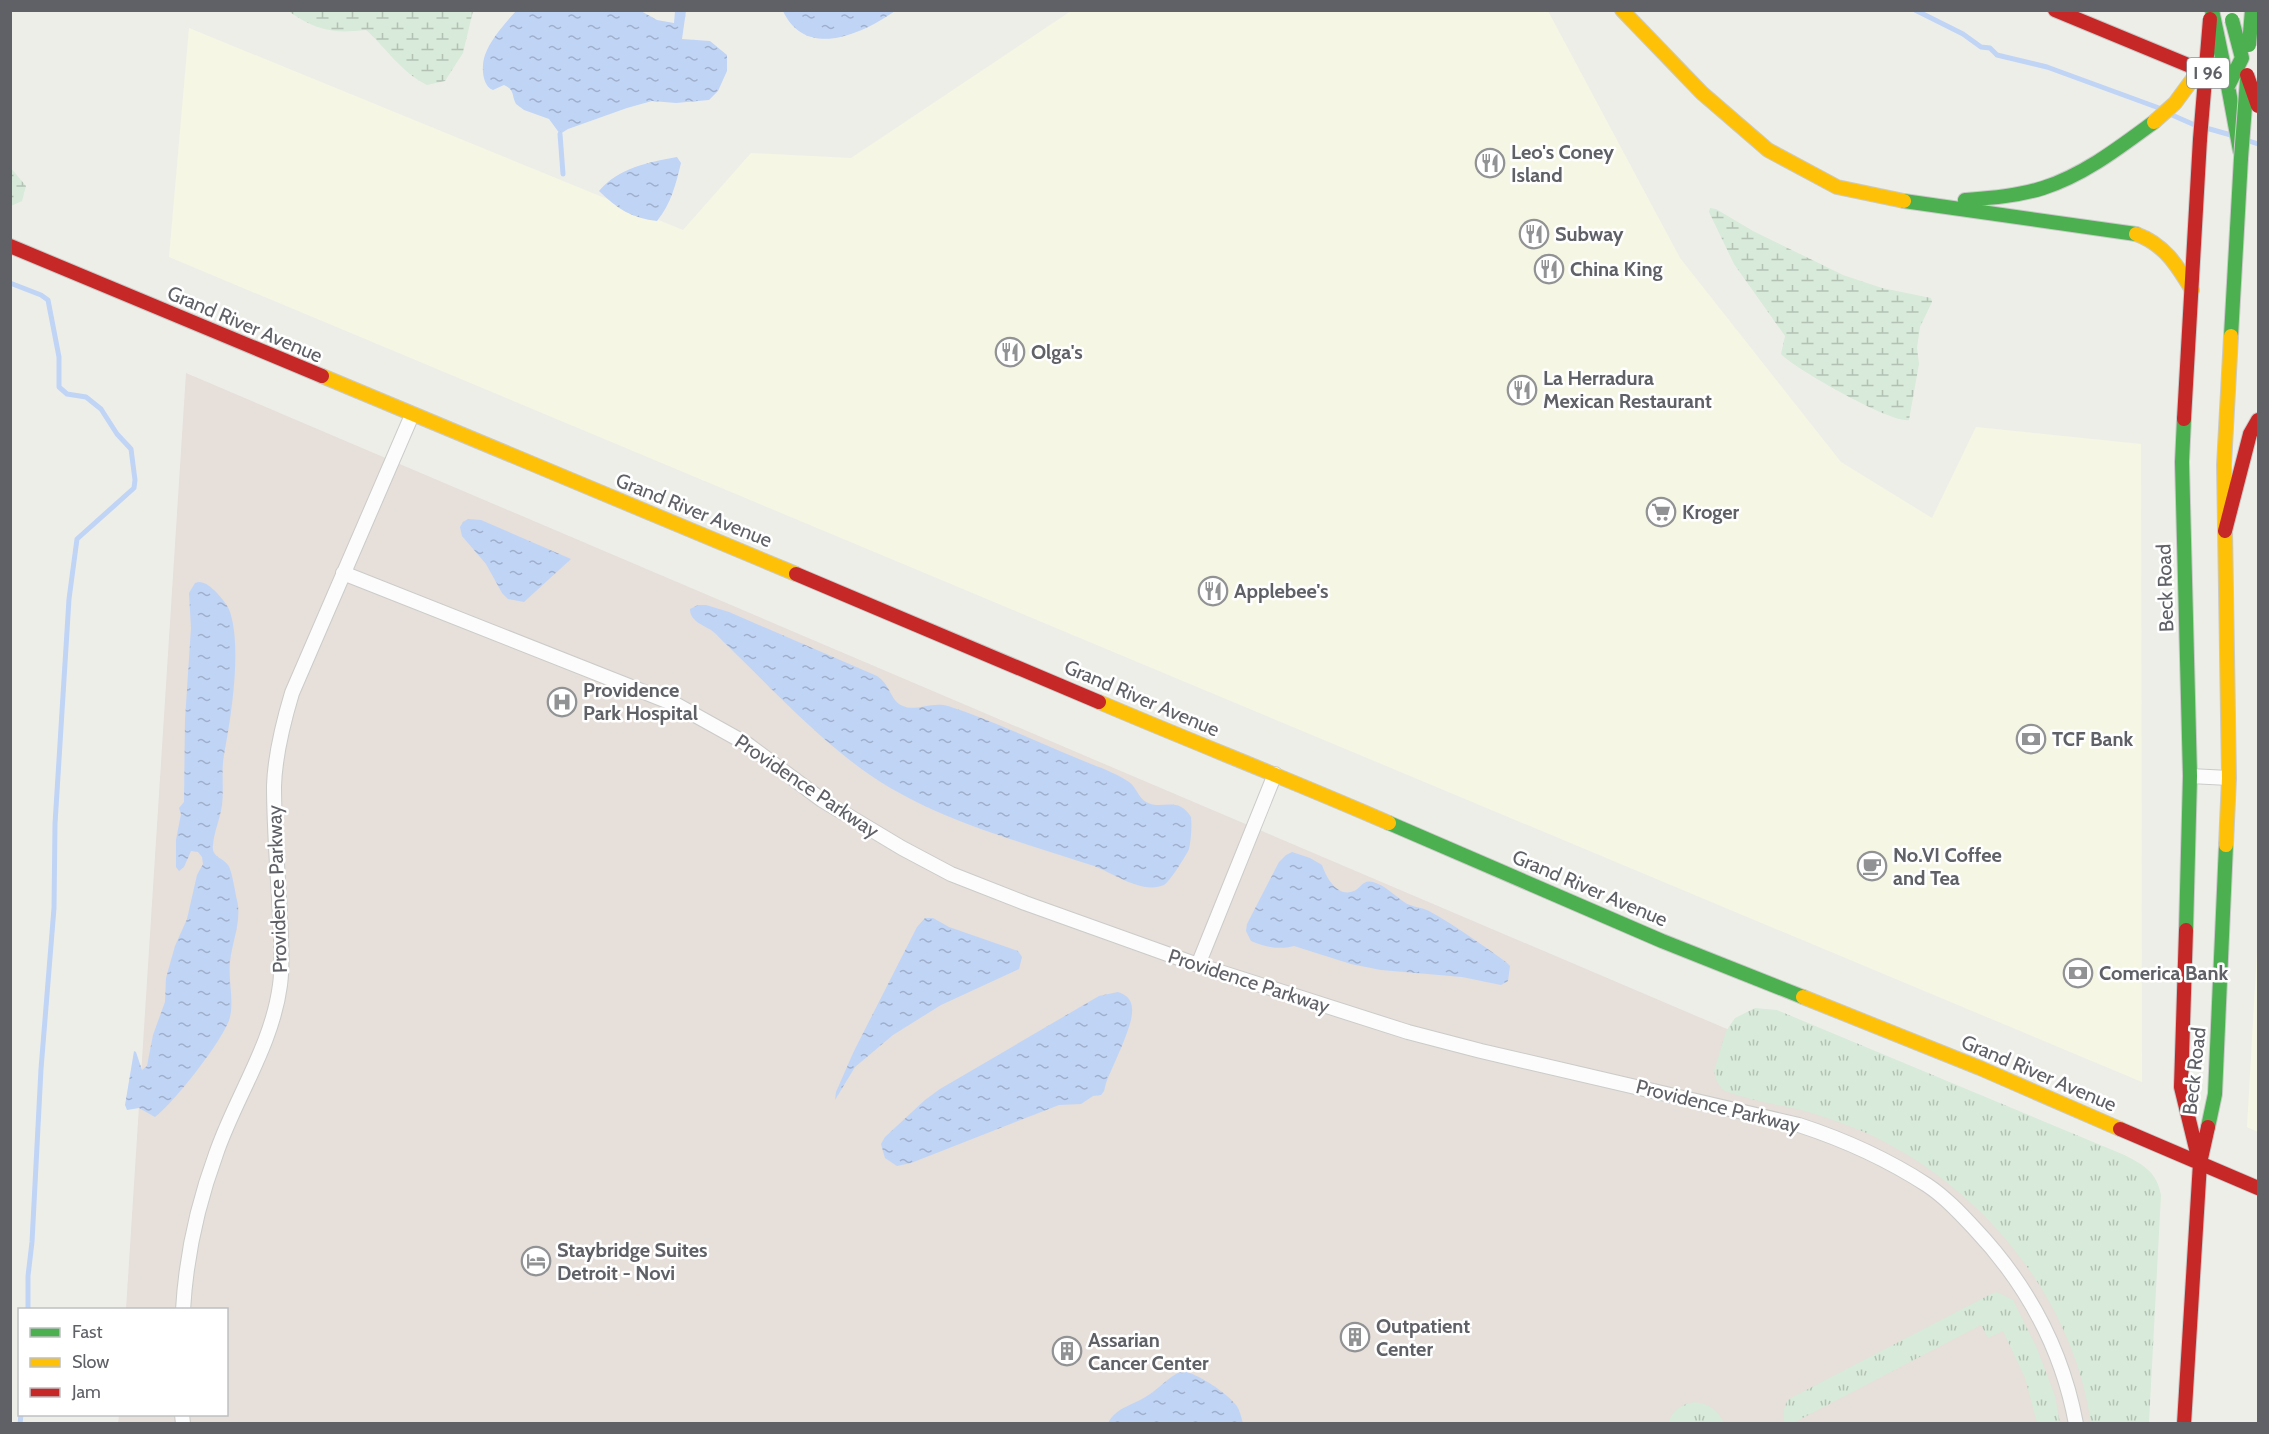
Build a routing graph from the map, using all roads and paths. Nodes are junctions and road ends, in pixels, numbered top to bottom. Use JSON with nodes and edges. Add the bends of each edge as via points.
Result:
{"nodes":[{"id":1,"x":1622,"y":10,"type":"edge"},
{"id":2,"x":2055,"y":10,"type":"edge"},
{"id":3,"x":2200,"y":10,"type":"edge"},
{"id":4,"x":2211,"y":10,"type":"edge"},
{"id":5,"x":2252,"y":10,"type":"edge"},
{"id":6,"x":2233,"y":14,"type":"edge"},
{"id":7,"x":2255,"y":38,"type":"edge"},
{"id":8,"x":2218,"y":42,"type":"junction"},
{"id":9,"x":2242,"y":58,"type":"junction"},
{"id":10,"x":2206,"y":61,"type":"junction"},
{"id":11,"x":2247,"y":75,"type":"junction"},
{"id":12,"x":2228,"y":86,"type":"junction"},
{"id":13,"x":2259,"y":94,"type":"edge"},
{"id":14,"x":2259,"y":106,"type":"edge"},
{"id":15,"x":2200,"y":139,"type":"junction"},
{"id":16,"x":2241,"y":158,"type":"junction"},
{"id":17,"x":1909,"y":202,"type":"junction"},
{"id":18,"x":10,"y":246,"type":"edge"},
{"id":19,"x":2192,"y":290,"type":"junction"},
{"id":20,"x":412,"y":415,"type":"junction"},
{"id":21,"x":2259,"y":420,"type":"edge"},
{"id":22,"x":2225,"y":531,"type":"junction"},
{"id":23,"x":342,"y":573,"type":"junction"},
{"id":24,"x":1275,"y":774,"type":"junction"},
{"id":25,"x":2190,"y":776,"type":"junction"},
{"id":26,"x":2229,"y":778,"type":"junction"},
{"id":27,"x":1198,"y":965,"type":"junction"},
{"id":28,"x":2200,"y":1163,"type":"junction"},
{"id":29,"x":2259,"y":1188,"type":"edge"},
{"id":30,"x":183,"y":1308,"type":"edge"},
{"id":31,"x":2076,"y":1424,"type":"edge"},
{"id":32,"x":2184,"y":1424,"type":"edge"}],
"edges":[{"from":1,"to":17,"type":"main road","via":[[1702,93],[1768,150],[1836,187]]},
{"from":2,"to":13,"type":"main road","number":"I 96"},
{"from":3,"to":7,"type":"main road"},
{"from":4,"to":8,"type":"main road","bridge":true},
{"from":4,"to":10,"type":"main road","name":"Beck Road","bridge":true},
{"from":5,"to":7,"type":"main road","name":"Beck Road","bridge":true},
{"from":6,"to":8,"type":"main road","bridge":true},
{"from":6,"to":9,"type":"main road","bridge":true},
{"from":7,"to":9,"type":"main road","bridge":true},
{"from":7,"to":11,"type":"main road","name":"Beck Road"},
{"from":8,"to":10,"type":"main road","bridge":true},
{"from":8,"to":12,"type":"main road","bridge":true},
{"from":9,"to":11,"type":"main road","bridge":true},
{"from":9,"to":12,"type":"main road","bridge":true},
{"from":10,"to":15,"type":"main road","name":"Beck Road","bridge":true},
{"from":10,"to":17,"type":"main road","bridge":true,"via":[[2175,102],[2154,122],[2113,153],[2050,186],[1988,199]]},
{"from":11,"to":14,"type":"main road","bridge":true},
{"from":11,"to":16,"type":"main road","name":"Beck Road","bridge":true},
{"from":12,"to":15,"type":"main road","bridge":true},
{"from":12,"to":16,"type":"main road","bridge":true},
{"from":15,"to":19,"type":"main road","name":"Beck Road"},
{"from":16,"to":22,"type":"main road","name":"Beck Road","via":[[2224,465]]},
{"from":17,"to":19,"type":"main road","via":[[2140,235],[2162,246]]},
{"from":18,"to":20,"type":"main road","name":"Grand River Avenue"},
{"from":19,"to":25,"type":"main road","name":"Beck Road","via":[[2182,462]]},
{"from":20,"to":23,"type":"street","name":"Providence Parkway"},
{"from":20,"to":24,"type":"main road","name":"Grand River Avenue"},
{"from":21,"to":22,"type":"main road","via":[[2250,434]]},
{"from":22,"to":26,"type":"main road","name":"Beck Road"},
{"from":23,"to":27,"type":"street","name":"Providence Parkway","via":[[676,705],[747,744],[861,825],[951,874]]},
{"from":23,"to":30,"type":"street","name":"Providence Parkway","via":[[292,693],[276,758],[280,985],[257,1061],[216,1154],[196,1221]]},
{"from":24,"to":27,"type":"street"},
{"from":24,"to":28,"type":"main road","name":"Grand River Avenue","via":[[1662,941],[1980,1068]]},
{"from":25,"to":26,"type":"street"},
{"from":25,"to":28,"type":"main road","name":"Beck Road","via":[[2181,1087]]},
{"from":26,"to":28,"type":"main road","name":"Beck Road","via":[[2215,1094]]},
{"from":27,"to":31,"type":"street","name":"Providence Parkway","via":[[1408,1032],[1799,1125],[1871,1152],[1928,1186],[1956,1209],[2008,1266],[2051,1341]]},
{"from":28,"to":29,"type":"main road","name":"Grand River Avenue"},
{"from":28,"to":32,"type":"main road","name":"Beck Road"}]}
